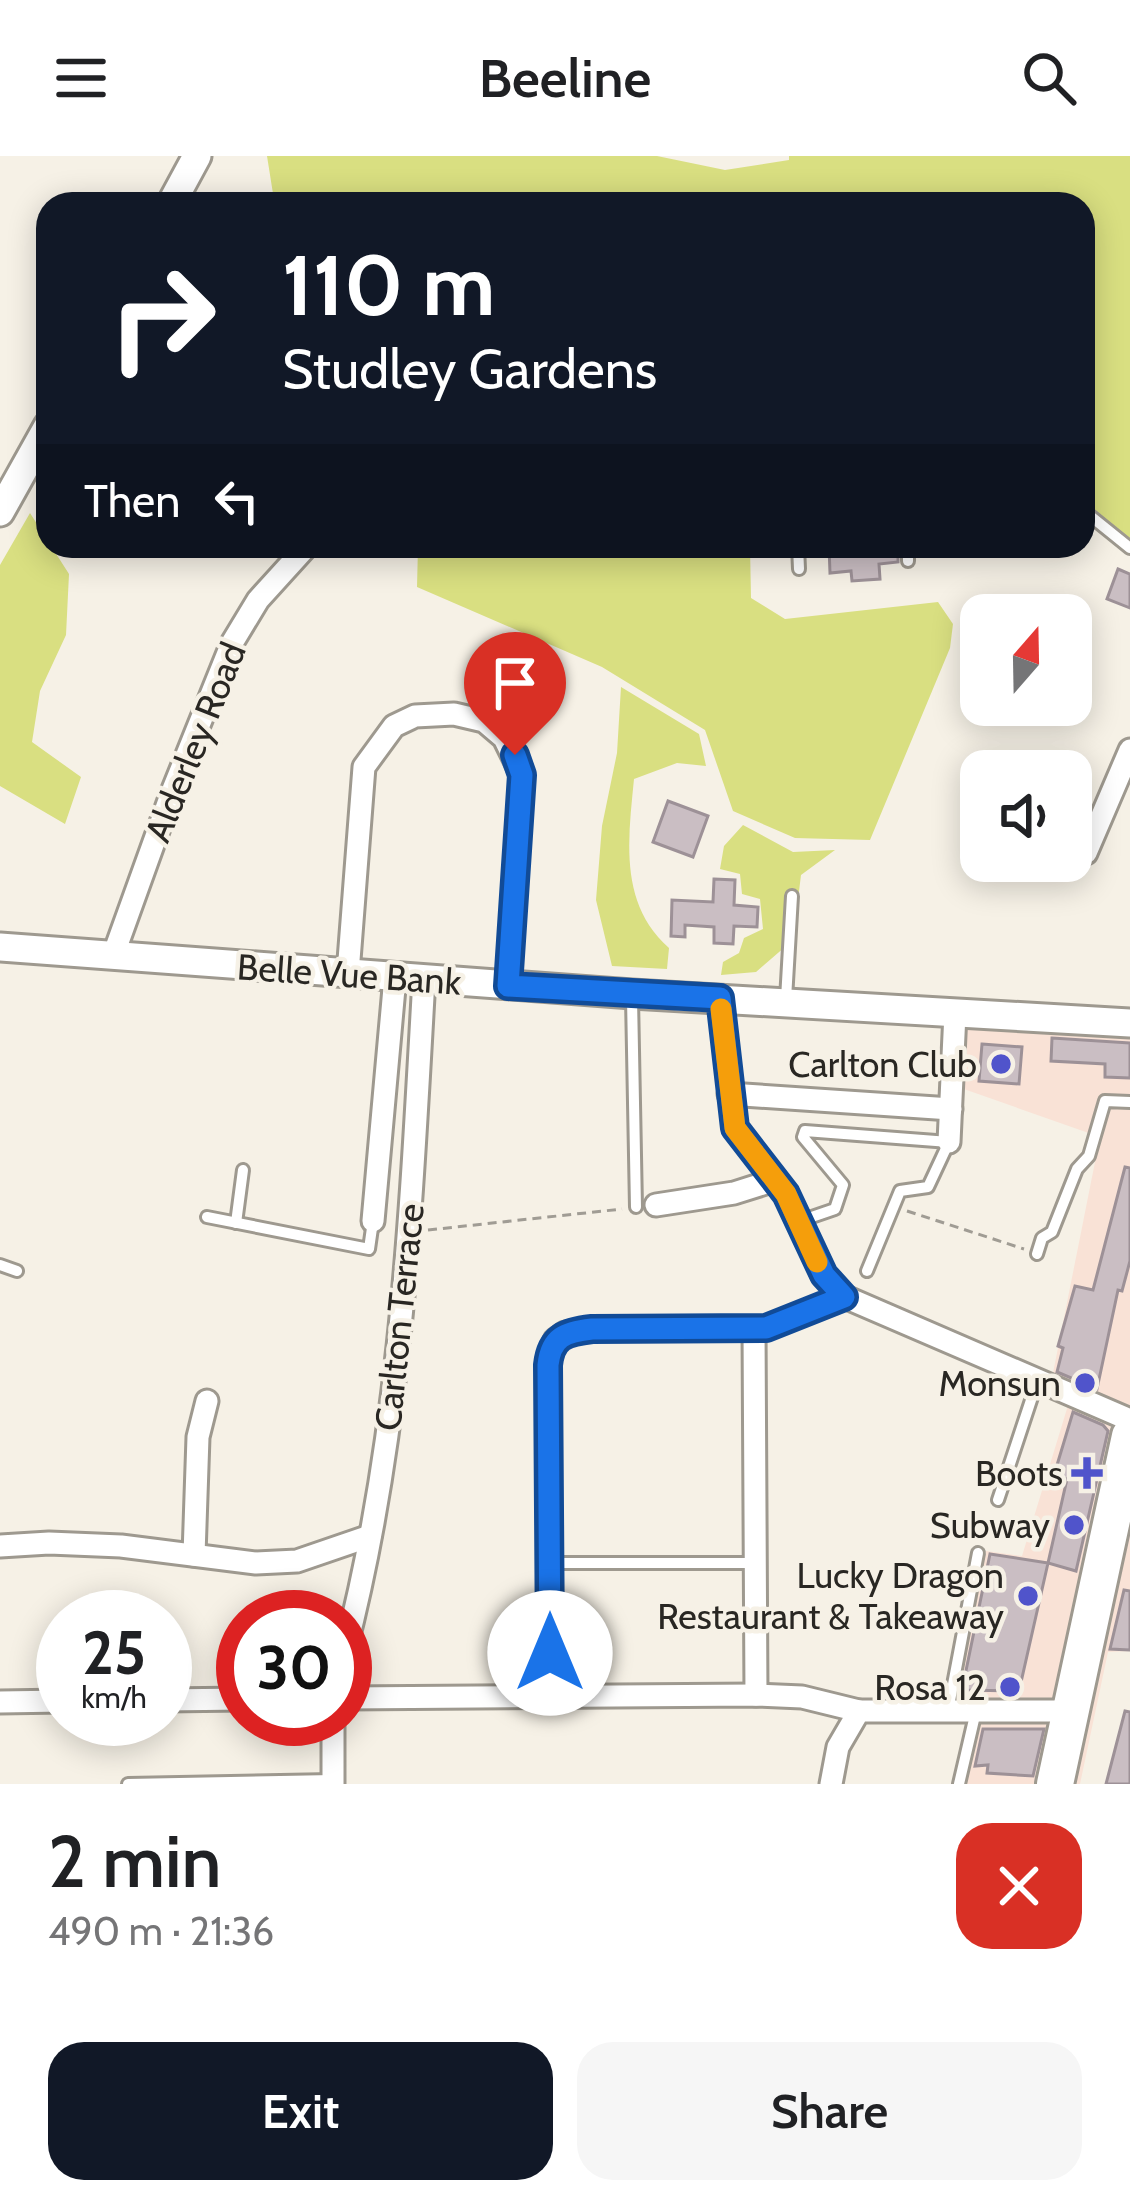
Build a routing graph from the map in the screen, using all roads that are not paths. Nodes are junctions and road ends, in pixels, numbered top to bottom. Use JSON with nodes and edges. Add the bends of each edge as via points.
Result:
{"nodes":[{"id":1,"x":197,"y":156,"type":"edge"},
{"id":2,"x":178,"y":192,"type":"edge"},
{"id":3,"x":36,"y":448,"type":"edge"},
{"id":4,"x":0,"y":512,"type":"edge"},
{"id":5,"x":1095,"y":520,"type":"edge"},
{"id":6,"x":1130,"y":548,"type":"edge"},
{"id":7,"x":296,"y":558,"type":"edge"},
{"id":8,"x":799,"y":558,"type":"edge"},
{"id":9,"x":799,"y":569,"type":"dead end"},
{"id":10,"x":1130,"y":751,"type":"edge"},
{"id":11,"x":1092,"y":825,"type":"edge"},
{"id":12,"x":1096,"y":826,"type":"junction"},
{"id":13,"x":1092,"y":838,"type":"edge"},
{"id":14,"x":792,"y":896,"type":"dead end"},
{"id":15,"x":0,"y":947,"type":"edge"},
{"id":16,"x":113,"y":956,"type":"junction"},
{"id":17,"x":348,"y":974,"type":"junction"},
{"id":18,"x":395,"y":976,"type":"junction"},
{"id":19,"x":424,"y":979,"type":"junction"},
{"id":20,"x":508,"y":986,"type":"junction"},
{"id":21,"x":632,"y":994,"type":"junction"},
{"id":22,"x":720,"y":998,"type":"junction"},
{"id":23,"x":786,"y":1002,"type":"junction"},
{"id":24,"x":955,"y":1013,"type":"junction"},
{"id":25,"x":1130,"y":1023,"type":"edge"},
{"id":26,"x":729,"y":1094,"type":"junction"},
{"id":27,"x":1130,"y":1102,"type":"edge"},
{"id":28,"x":951,"y":1109,"type":"junction"},
{"id":29,"x":949,"y":1142,"type":"junction"},
{"id":30,"x":243,"y":1169,"type":"dead end"},
{"id":31,"x":775,"y":1180,"type":"junction"},
{"id":32,"x":646,"y":1206,"type":"joint"},
{"id":33,"x":208,"y":1217,"type":"dead end"},
{"id":34,"x":373,"y":1221,"type":"joint"},
{"id":35,"x":800,"y":1221,"type":"junction"},
{"id":36,"x":236,"y":1223,"type":"junction"},
{"id":37,"x":1037,"y":1254,"type":"road end"},
{"id":38,"x":0,"y":1265,"type":"edge"},
{"id":39,"x":17,"y":1271,"type":"dead end"},
{"id":40,"x":867,"y":1271,"type":"dead end"},
{"id":41,"x":844,"y":1297,"type":"junction"},
{"id":42,"x":754,"y":1328,"type":"junction"},
{"id":43,"x":1039,"y":1379,"type":"junction"},
{"id":44,"x":207,"y":1401,"type":"dead end"},
{"id":45,"x":1130,"y":1420,"type":"edge"},
{"id":46,"x":1130,"y":1436,"type":"edge"},
{"id":47,"x":998,"y":1500,"type":"dead end"},
{"id":48,"x":370,"y":1535,"type":"junction"},
{"id":49,"x":0,"y":1546,"type":"edge"},
{"id":50,"x":978,"y":1553,"type":"dead end"},
{"id":51,"x":194,"y":1555,"type":"junction"},
{"id":52,"x":549,"y":1563,"type":"junction"},
{"id":53,"x":755,"y":1563,"type":"junction"},
{"id":54,"x":358,"y":1590,"type":"edge"},
{"id":55,"x":756,"y":1694,"type":"junction"},
{"id":56,"x":372,"y":1698,"type":"edge"},
{"id":57,"x":550,"y":1699,"type":"junction"},
{"id":58,"x":36,"y":1701,"type":"edge"},
{"id":59,"x":0,"y":1702,"type":"edge"},
{"id":60,"x":859,"y":1711,"type":"junction"},
{"id":61,"x":948,"y":1711,"type":"junction"},
{"id":62,"x":976,"y":1711,"type":"junction"},
{"id":63,"x":1071,"y":1711,"type":"junction"},
{"id":64,"x":333,"y":1746,"type":"edge"},
{"id":65,"x":333,"y":1782,"type":"edge"},
{"id":66,"x":128,"y":1784,"type":"edge"},
{"id":67,"x":831,"y":1784,"type":"edge"},
{"id":68,"x":959,"y":1784,"type":"edge"},
{"id":69,"x":1054,"y":1784,"type":"edge"}],
"edges":[{"from":1,"to":2,"type":"street"},
{"from":3,"to":4,"type":"street"},
{"from":5,"to":6,"type":"lane"},
{"from":7,"to":16,"type":"street","name":"Alderley Road","via":[[232,643]]},
{"from":8,"to":9,"type":"lane"},
{"from":10,"to":12,"type":"street"},
{"from":11,"to":12,"type":"street"},
{"from":12,"to":13,"type":"street"},
{"from":14,"to":23,"type":"lane"},
{"from":15,"to":16,"type":"street","name":"Belle Vue Bank"},
{"from":16,"to":17,"type":"street","name":"Belle Vue Bank"},
{"from":17,"to":18,"type":"street","name":"Belle Vue Bank"},
{"from":17,"to":20,"type":"street","via":[[364,766],[394,726],[454,714],[484,721],[504,738],[522,775]]},
{"from":18,"to":19,"type":"street","name":"Belle Vue Bank"},
{"from":18,"to":34,"type":"street"},
{"from":19,"to":20,"type":"street","name":"Belle Vue Bank"},
{"from":19,"to":48,"type":"street","name":"Carlton Terrace","via":[[409,1232]]},
{"from":20,"to":21,"type":"street","name":"Belle Vue Bank"},
{"from":21,"to":22,"type":"street","name":"Belle Vue Bank"},
{"from":21,"to":32,"type":"lane"},
{"from":22,"to":23,"type":"street","name":"Belle Vue Bank"},
{"from":22,"to":26,"type":"street"},
{"from":23,"to":24,"type":"street","name":"Belle Vue Bank"},
{"from":24,"to":25,"type":"street","name":"Belle Vue Bank"},
{"from":24,"to":28,"type":"street"},
{"from":26,"to":28,"type":"street"},
{"from":26,"to":31,"type":"street","via":[[735,1128]]},
{"from":27,"to":37,"type":"lane","via":[[1105,1101],[1089,1156]]},
{"from":28,"to":29,"type":"street"},
{"from":29,"to":35,"type":"lane","via":[[805,1131],[843,1185],[835,1209]]},
{"from":29,"to":40,"type":"lane","via":[[928,1187],[900,1192]]},
{"from":30,"to":36,"type":"lane"},
{"from":31,"to":32,"type":"street"},
{"from":31,"to":35,"type":"street"},
{"from":33,"to":36,"type":"lane"},
{"from":34,"to":36,"type":"lane","via":[[369,1249]]},
{"from":35,"to":41,"type":"street","via":[[824,1275]]},
{"from":38,"to":39,"type":"lane"},
{"from":41,"to":42,"type":"street"},
{"from":41,"to":43,"type":"street"},
{"from":42,"to":52,"type":"street","via":[[592,1329],[556,1340],[548,1365]]},
{"from":42,"to":53,"type":"street"},
{"from":43,"to":45,"type":"street"},
{"from":43,"to":47,"type":"lane"},
{"from":44,"to":51,"type":"street"},
{"from":46,"to":63,"type":"main road"},
{"from":48,"to":51,"type":"street","via":[[297,1561]]},
{"from":48,"to":54,"type":"street","name":"Carlton Terrace"},
{"from":49,"to":51,"type":"street","via":[[97,1544]]},
{"from":50,"to":61,"type":"lane"},
{"from":52,"to":53,"type":"lane"},
{"from":52,"to":57,"type":"street"},
{"from":53,"to":55,"type":"street"},
{"from":55,"to":57,"type":"street"},
{"from":55,"to":60,"type":"street"},
{"from":56,"to":57,"type":"street"},
{"from":58,"to":59,"type":"street"},
{"from":60,"to":61,"type":"street"},
{"from":60,"to":67,"type":"street","via":[[838,1748]]},
{"from":61,"to":62,"type":"street"},
{"from":62,"to":63,"type":"street"},
{"from":62,"to":68,"type":"lane"},
{"from":63,"to":69,"type":"main road"},
{"from":64,"to":65,"type":"street"},
{"from":65,"to":66,"type":"lane"}]}
